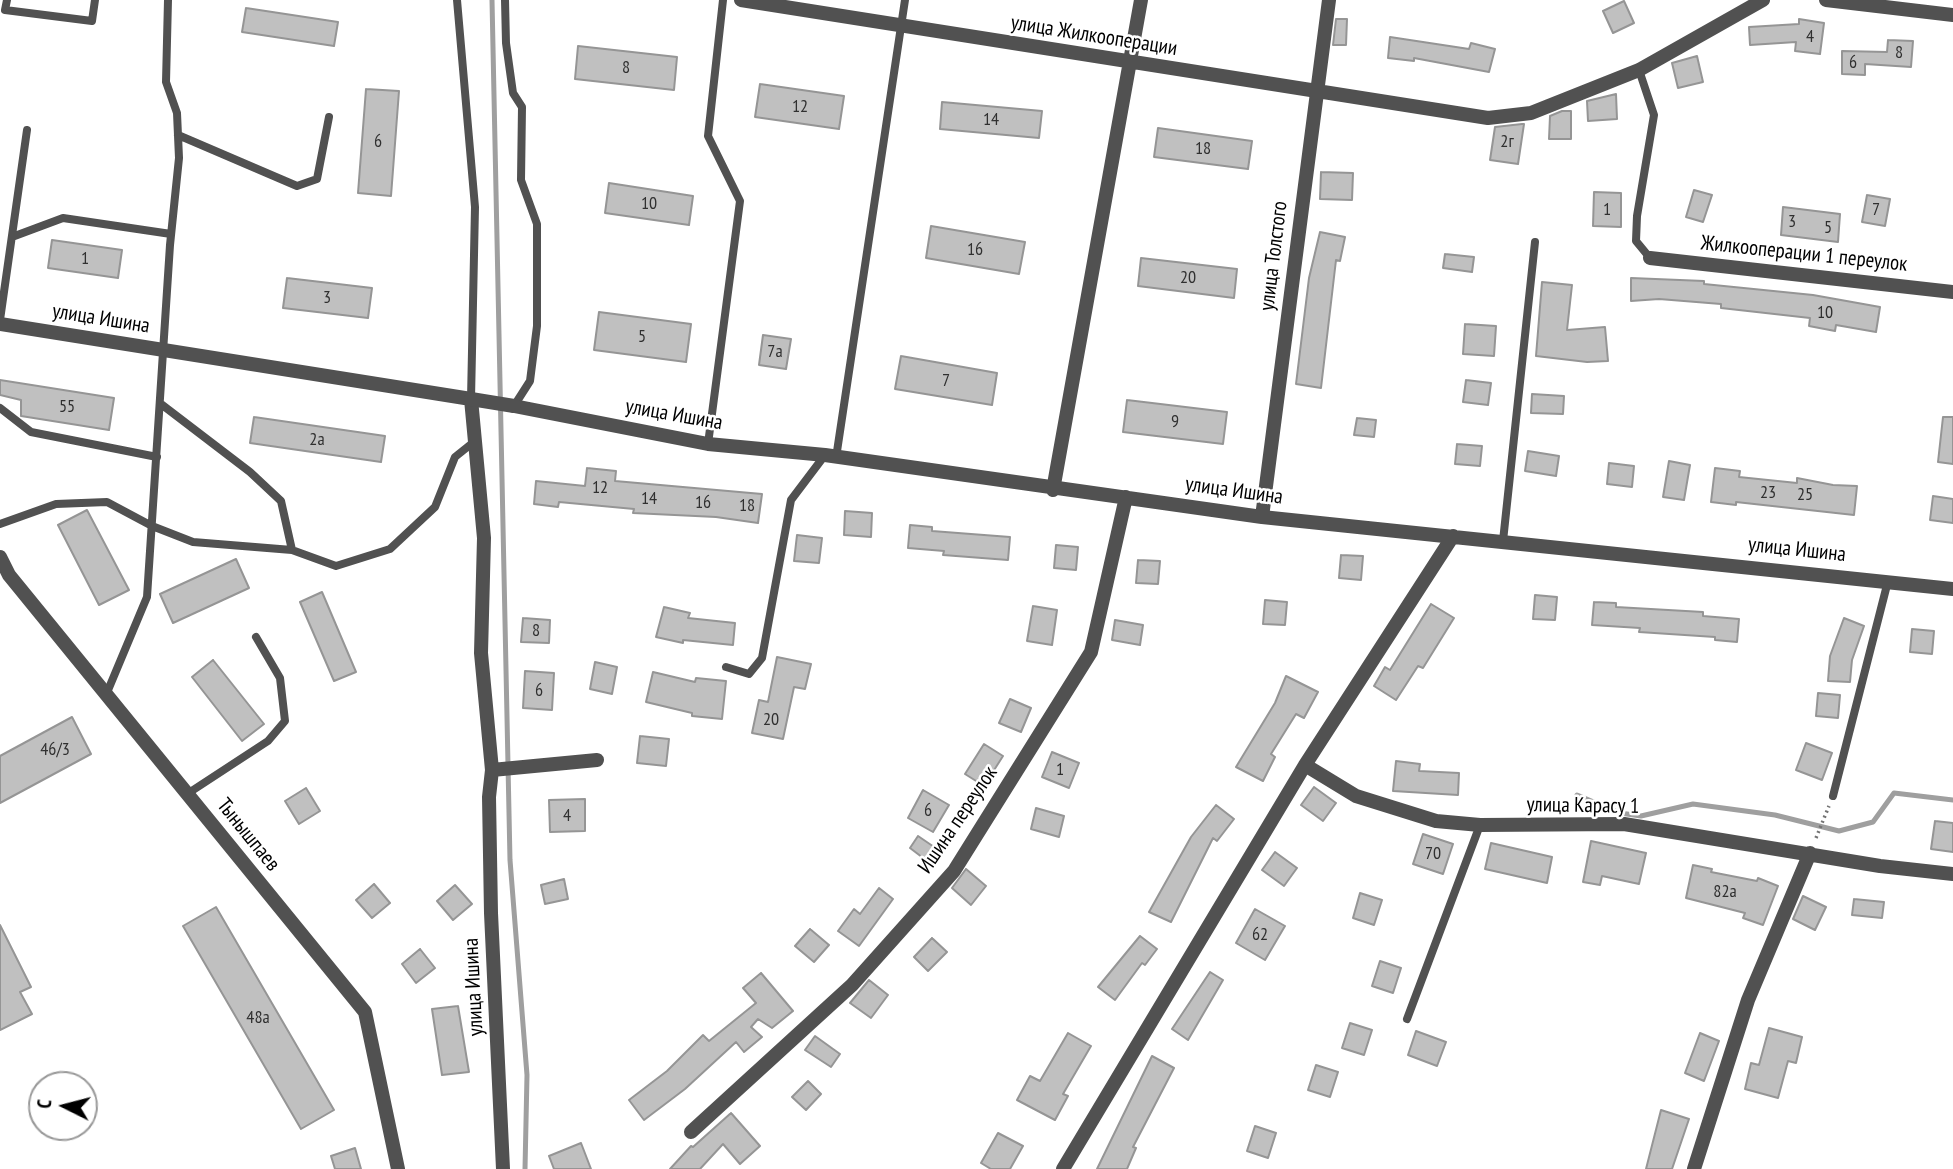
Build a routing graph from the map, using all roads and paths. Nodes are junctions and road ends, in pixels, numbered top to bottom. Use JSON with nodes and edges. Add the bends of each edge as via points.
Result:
{"nodes":[{"id":1,"x":7,"y":0,"type":"edge"},
{"id":2,"x":95,"y":0,"type":"edge"},
{"id":3,"x":168,"y":0,"type":"edge"},
{"id":4,"x":457,"y":0,"type":"edge"},
{"id":5,"x":505,"y":0,"type":"edge"},
{"id":6,"x":723,"y":0,"type":"edge"},
{"id":7,"x":740,"y":0,"type":"edge"},
{"id":8,"x":905,"y":0,"type":"edge"},
{"id":9,"x":1141,"y":0,"type":"edge"},
{"id":10,"x":1329,"y":0,"type":"edge"},
{"id":11,"x":1763,"y":0,"type":"edge"},
{"id":12,"x":1826,"y":0,"type":"edge"},
{"id":13,"x":1953,"y":15,"type":"edge"},
{"id":14,"x":901,"y":26,"type":"junction"},
{"id":15,"x":1131,"y":63,"type":"junction"},
{"id":16,"x":1639,"y":70,"type":"junction"},
{"id":17,"x":1316,"y":91,"type":"junction"},
{"id":18,"x":329,"y":117,"type":"dead end"},
{"id":19,"x":27,"y":130,"type":"dead end"},
{"id":20,"x":178,"y":135,"type":"junction"},
{"id":21,"x":171,"y":234,"type":"junction"},
{"id":22,"x":12,"y":237,"type":"junction"},
{"id":23,"x":1535,"y":242,"type":"dead end"},
{"id":24,"x":1650,"y":258,"type":"joint"},
{"id":25,"x":1953,"y":292,"type":"edge"},
{"id":26,"x":0,"y":322,"type":"edge"},
{"id":27,"x":165,"y":351,"type":"junction"},
{"id":28,"x":471,"y":399,"type":"junction"},
{"id":29,"x":161,"y":404,"type":"junction"},
{"id":30,"x":514,"y":406,"type":"junction"},
{"id":31,"x":0,"y":408,"type":"edge"},
{"id":32,"x":475,"y":442,"type":"junction"},
{"id":33,"x":708,"y":444,"type":"junction"},
{"id":34,"x":157,"y":457,"type":"junction"},
{"id":35,"x":830,"y":457,"type":"junction"},
{"id":36,"x":1053,"y":490,"type":"junction"},
{"id":37,"x":1126,"y":497,"type":"junction"},
{"id":38,"x":1262,"y":517,"type":"junction"},
{"id":39,"x":0,"y":524,"type":"edge"},
{"id":40,"x":152,"y":526,"type":"junction"},
{"id":41,"x":1452,"y":536,"type":"junction"},
{"id":42,"x":1503,"y":541,"type":"junction"},
{"id":43,"x":292,"y":550,"type":"junction"},
{"id":44,"x":0,"y":557,"type":"edge"},
{"id":45,"x":1888,"y":581,"type":"junction"},
{"id":46,"x":1953,"y":589,"type":"edge"},
{"id":47,"x":256,"y":637,"type":"dead end"},
{"id":48,"x":726,"y":667,"type":"dead end"},
{"id":49,"x":106,"y":695,"type":"junction"},
{"id":50,"x":597,"y":760,"type":"dead end"},
{"id":51,"x":1305,"y":765,"type":"junction"},
{"id":52,"x":492,"y":770,"type":"junction"},
{"id":53,"x":187,"y":794,"type":"junction"},
{"id":54,"x":1833,"y":796,"type":"joint"},
{"id":55,"x":1480,"y":825,"type":"junction"},
{"id":56,"x":1810,"y":853,"type":"junction"},
{"id":57,"x":1953,"y":874,"type":"edge"},
{"id":58,"x":1408,"y":1019,"type":"dead end"},
{"id":59,"x":691,"y":1132,"type":"dead end"},
{"id":60,"x":398,"y":1169,"type":"edge"},
{"id":61,"x":503,"y":1169,"type":"edge"},
{"id":62,"x":1063,"y":1169,"type":"edge"},
{"id":63,"x":1694,"y":1169,"type":"edge"}],
"edges":[{"from":1,"to":2,"type":"lane","via":[[5,10],[92,21]]},
{"from":3,"to":20,"type":"lane","via":[[166,82],[177,113]]},
{"from":4,"to":28,"type":"lane","via":[[475,207]]},
{"from":5,"to":30,"type":"lane","via":[[513,93],[522,107],[521,180],[537,224],[537,326],[530,381]]},
{"from":6,"to":33,"type":"lane","via":[[708,136],[740,201]]},
{"from":7,"to":14,"type":"street","name":"улица Жилкооперации"},
{"from":8,"to":14,"type":"lane"},
{"from":9,"to":15,"type":"street"},
{"from":10,"to":17,"type":"street","name":"улица Толстого"},
{"from":11,"to":16,"type":"street","name":"улица Жилкооперации"},
{"from":12,"to":13,"type":"street"},
{"from":14,"to":15,"type":"street","name":"улица Жилкооперации"},
{"from":14,"to":35,"type":"lane"},
{"from":15,"to":17,"type":"street","name":"улица Жилкооперации"},
{"from":15,"to":36,"type":"street"},
{"from":16,"to":17,"type":"street","name":"улица Жилкооперации","via":[[1531,113],[1488,118]]},
{"from":16,"to":24,"type":"lane","via":[[1654,115],[1636,241]]},
{"from":17,"to":38,"type":"street","name":"улица Толстого"},
{"from":18,"to":20,"type":"lane","via":[[317,179],[297,186]]},
{"from":19,"to":22,"type":"lane"},
{"from":20,"to":21,"type":"lane"},
{"from":21,"to":22,"type":"lane","via":[[63,218]]},
{"from":21,"to":27,"type":"lane"},
{"from":22,"to":26,"type":"lane"},
{"from":23,"to":42,"type":"lane"},
{"from":24,"to":25,"type":"street","name":"Жилкооперации 1 переулок"},
{"from":26,"to":27,"type":"street","name":"улица Ишина"},
{"from":27,"to":28,"type":"street","name":"улица Ишина"},
{"from":27,"to":29,"type":"lane"},
{"from":28,"to":30,"type":"street","name":"улица Ишина"},
{"from":28,"to":32,"type":"street","name":"улица Ишина"},
{"from":29,"to":34,"type":"lane"},
{"from":29,"to":43,"type":"lane","via":[[281,501]]},
{"from":30,"to":33,"type":"street","name":"улица Ишина"},
{"from":31,"to":34,"type":"lane","via":[[31,432]]},
{"from":32,"to":43,"type":"lane","via":[[455,457],[435,507],[390,549],[336,566]]},
{"from":32,"to":52,"type":"street","name":"улица Ишина","via":[[484,538],[481,653]]},
{"from":33,"to":35,"type":"street","name":"улица Ишина"},
{"from":34,"to":40,"type":"lane"},
{"from":35,"to":36,"type":"street","name":"улица Ишина"},
{"from":35,"to":48,"type":"lane","via":[[791,500],[762,658],[749,674]]},
{"from":36,"to":37,"type":"street","name":"улица Ишина"},
{"from":37,"to":38,"type":"street","name":"улица Ишина"},
{"from":37,"to":59,"type":"street","name":"Ишина переулок","via":[[1091,652],[954,871],[852,985]]},
{"from":38,"to":41,"type":"street","name":"улица Ишина"},
{"from":39,"to":40,"type":"lane","via":[[56,504],[107,502]]},
{"from":40,"to":43,"type":"lane","via":[[193,542]]},
{"from":40,"to":49,"type":"lane","via":[[147,597]]},
{"from":41,"to":42,"type":"street","name":"улица Ишина"},
{"from":41,"to":51,"type":"street"},
{"from":42,"to":45,"type":"street","name":"улица Ишина"},
{"from":44,"to":49,"type":"street","name":"Тынышпаев","via":[[9,575]]},
{"from":45,"to":46,"type":"street","name":"улица Ишина"},
{"from":45,"to":54,"type":"lane"},
{"from":47,"to":53,"type":"lane","via":[[280,678],[285,720],[268,741]]},
{"from":49,"to":53,"type":"street","name":"Тынышпаев"},
{"from":50,"to":52,"type":"street"},
{"from":51,"to":55,"type":"street","name":"улица Карасу 1","via":[[1356,796],[1436,821]]},
{"from":51,"to":62,"type":"street"},
{"from":52,"to":61,"type":"street","name":"улица Ишина","via":[[491,900]]},
{"from":53,"to":60,"type":"street","name":"Тынышпаев","via":[[365,1012]]},
{"from":54,"to":56,"type":"path"},
{"from":55,"to":56,"type":"street","name":"улица Карасу 1","via":[[1624,824]]},
{"from":55,"to":58,"type":"lane"},
{"from":56,"to":57,"type":"street","name":"улица Карасу 1"},
{"from":56,"to":63,"type":"street","via":[[1748,1000]]}]}
